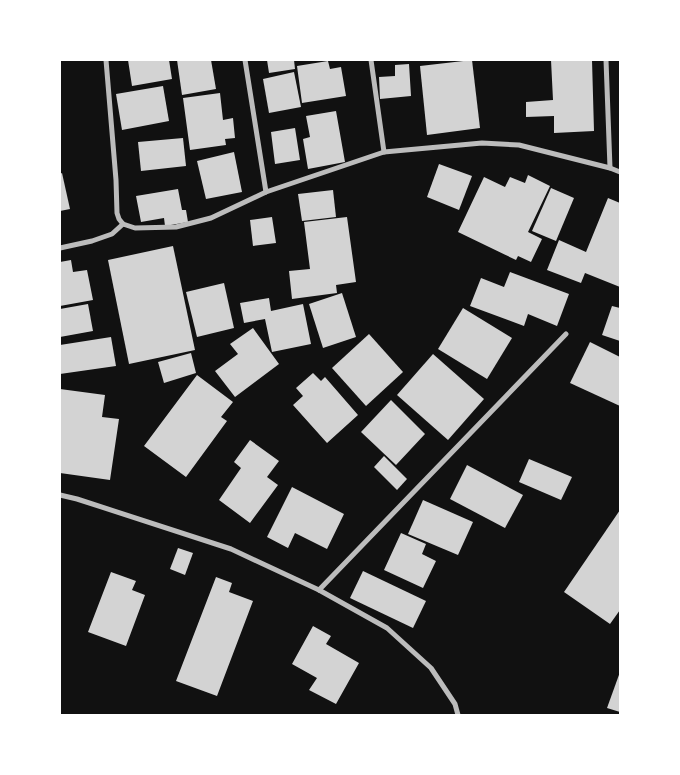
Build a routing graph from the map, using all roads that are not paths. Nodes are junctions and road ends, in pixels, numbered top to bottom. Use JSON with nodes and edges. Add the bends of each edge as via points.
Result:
{"nodes":[{"id":1,"x":106,"y":60,"type":"edge"},
{"id":2,"x":245,"y":60,"type":"edge"},
{"id":3,"x":371,"y":60,"type":"edge"},
{"id":4,"x":606,"y":60,"type":"edge"},
{"id":5,"x":384,"y":152,"type":"junction"},
{"id":6,"x":610,"y":168,"type":"junction"},
{"id":7,"x":620,"y":172,"type":"edge"},
{"id":8,"x":266,"y":192,"type":"junction"},
{"id":9,"x":123,"y":224,"type":"junction"},
{"id":10,"x":60,"y":248,"type":"edge"},
{"id":11,"x":566,"y":334,"type":"dead end"},
{"id":12,"x":60,"y":496,"type":"edge"},
{"id":13,"x":319,"y":590,"type":"junction"},
{"id":14,"x":458,"y":715,"type":"edge"}],
"edges":[{"from":1,"to":9,"type":"street","via":[[117,213]]},
{"from":2,"to":8,"type":"street"},
{"from":3,"to":5,"type":"street"},
{"from":4,"to":6,"type":"street"},
{"from":5,"to":6,"type":"street","via":[[482,142],[519,145]]},
{"from":5,"to":8,"type":"street"},
{"from":6,"to":7,"type":"street"},
{"from":8,"to":9,"type":"street","via":[[211,218],[176,227],[135,228]]},
{"from":9,"to":10,"type":"street","via":[[112,234]]},
{"from":11,"to":13,"type":"street"},
{"from":12,"to":13,"type":"street","via":[[231,549]]},
{"from":13,"to":14,"type":"street","via":[[387,628],[416,654],[431,668],[455,704]]}]}
